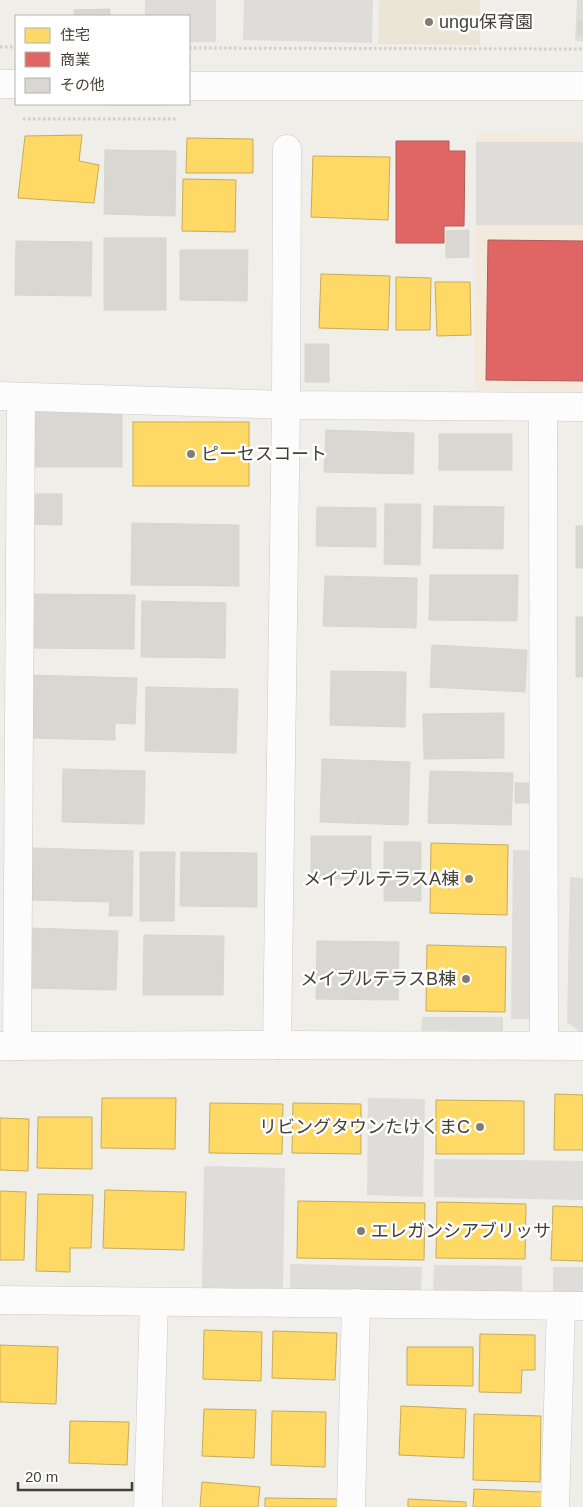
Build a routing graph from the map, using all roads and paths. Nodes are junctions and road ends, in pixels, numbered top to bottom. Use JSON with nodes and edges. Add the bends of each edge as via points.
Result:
{"nodes":[{"id":1,"x":0,"y":47,"type":"edge"},
{"id":2,"x":15,"y":47,"type":"edge"},
{"id":3,"x":190,"y":48,"type":"edge"},
{"id":4,"x":583,"y":50,"type":"edge"},
{"id":5,"x":0,"y":84,"type":"edge"},
{"id":6,"x":15,"y":84,"type":"edge"},
{"id":7,"x":190,"y":86,"type":"edge"},
{"id":8,"x":583,"y":86,"type":"edge"},
{"id":9,"x":287,"y":149,"type":"dead end"},
{"id":10,"x":10,"y":397,"type":"edge"},
{"id":11,"x":286,"y":405,"type":"junction"},
{"id":12,"x":543,"y":407,"type":"junction"},
{"id":13,"x":583,"y":407,"type":"edge"},
{"id":14,"x":277,"y":1044,"type":"junction"},
{"id":15,"x":544,"y":1045,"type":"junction"},
{"id":16,"x":8,"y":1046,"type":"edge"},
{"id":17,"x":583,"y":1046,"type":"edge"},
{"id":18,"x":0,"y":1300,"type":"edge"},
{"id":19,"x":154,"y":1303,"type":"junction"},
{"id":20,"x":356,"y":1303,"type":"junction"},
{"id":21,"x":572,"y":1306,"type":"edge"},
{"id":22,"x":148,"y":1507,"type":"edge"},
{"id":23,"x":351,"y":1507,"type":"edge"},
{"id":24,"x":555,"y":1507,"type":"edge"}],
"edges":[{"from":1,"to":2,"type":"path"},
{"from":3,"to":4,"type":"path"},
{"from":5,"to":6,"type":"street"},
{"from":7,"to":8,"type":"street"},
{"from":9,"to":11,"type":"street"},
{"from":10,"to":11,"type":"street"},
{"from":10,"to":16,"type":"street"},
{"from":11,"to":12,"type":"street"},
{"from":11,"to":14,"type":"street"},
{"from":12,"to":13,"type":"street"},
{"from":12,"to":15,"type":"street"},
{"from":14,"to":15,"type":"street"},
{"from":14,"to":16,"type":"street"},
{"from":15,"to":17,"type":"street"},
{"from":18,"to":19,"type":"street"},
{"from":19,"to":20,"type":"street"},
{"from":19,"to":22,"type":"street"},
{"from":20,"to":21,"type":"street"},
{"from":20,"to":23,"type":"street"},
{"from":21,"to":24,"type":"street"}]}
